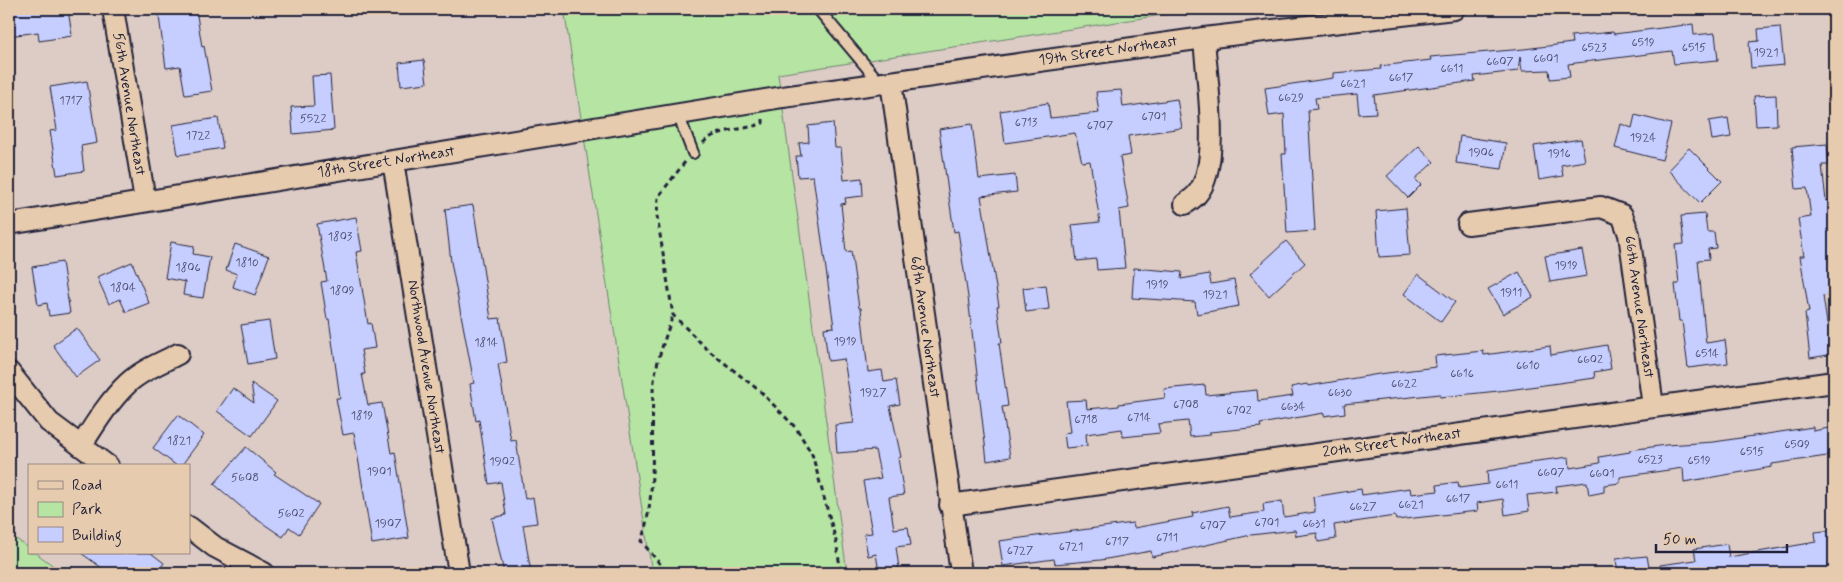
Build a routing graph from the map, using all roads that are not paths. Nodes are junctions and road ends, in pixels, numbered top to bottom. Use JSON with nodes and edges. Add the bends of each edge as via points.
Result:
{"nodes":[{"id":1,"x":114,"y":9,"type":"edge"},
{"id":2,"x":818,"y":9,"type":"edge"},
{"id":3,"x":1454,"y":9,"type":"edge"},
{"id":4,"x":1407,"y":12,"type":"edge"},
{"id":5,"x":1204,"y":38,"type":"junction"},
{"id":6,"x":885,"y":82,"type":"junction"},
{"id":7,"x":764,"y":100,"type":"joint"},
{"id":8,"x":678,"y":114,"type":"junction"},
{"id":9,"x":693,"y":153,"type":"road end"},
{"id":10,"x":393,"y":161,"type":"junction"},
{"id":11,"x":145,"y":200,"type":"junction"},
{"id":12,"x":1185,"y":204,"type":"dead end"},
{"id":13,"x":9,"y":224,"type":"edge"},
{"id":14,"x":1468,"y":224,"type":"dead end"},
{"id":15,"x":178,"y":354,"type":"dead end"},
{"id":16,"x":9,"y":372,"type":"edge"},
{"id":17,"x":1834,"y":382,"type":"edge"},
{"id":18,"x":1652,"y":406,"type":"junction"},
{"id":19,"x":81,"y":446,"type":"junction"},
{"id":20,"x":105,"y":464,"type":"edge"},
{"id":21,"x":950,"y":505,"type":"junction"},
{"id":22,"x":190,"y":528,"type":"edge"},
{"id":23,"x":264,"y":573,"type":"edge"},
{"id":24,"x":459,"y":573,"type":"edge"},
{"id":25,"x":961,"y":573,"type":"edge"}],
"edges":[{"from":1,"to":11,"type":"street","name":"56th Avenue Northeast"},
{"from":2,"to":6,"type":"lane"},
{"from":3,"to":4,"type":"street","name":"19th Street Northeast"},
{"from":4,"to":5,"type":"street","name":"19th Street Northeast"},
{"from":5,"to":6,"type":"street","name":"19th Street Northeast"},
{"from":5,"to":12,"type":"street","via":[[1211,148],[1209,167],[1198,193]]},
{"from":6,"to":7,"type":"street","name":"19th Street Northeast"},
{"from":6,"to":21,"type":"street","name":"68th Avenue Northeast"},
{"from":7,"to":8,"type":"street","name":"18th Street Northeast"},
{"from":8,"to":9,"type":"lane"},
{"from":8,"to":10,"type":"street","name":"18th Street Northeast"},
{"from":10,"to":11,"type":"street","name":"18th Street Northeast"},
{"from":10,"to":24,"type":"street","name":"Northwood Avenue Northeast"},
{"from":11,"to":13,"type":"street","name":"18th Street Northeast"},
{"from":14,"to":18,"type":"street","name":"66th Avenue Northeast","via":[[1601,207],[1622,215],[1629,234]]},
{"from":15,"to":19,"type":"street","via":[[128,383],[106,408]]},
{"from":16,"to":19,"type":"street","via":[[49,422]]},
{"from":17,"to":18,"type":"street","name":"20th Street Northeast"},
{"from":18,"to":21,"type":"street","name":"20th Street Northeast"},
{"from":19,"to":20,"type":"street"},
{"from":21,"to":25,"type":"street","name":"68th Avenue Northeast"},
{"from":22,"to":23,"type":"street","via":[[235,559]]}]}
